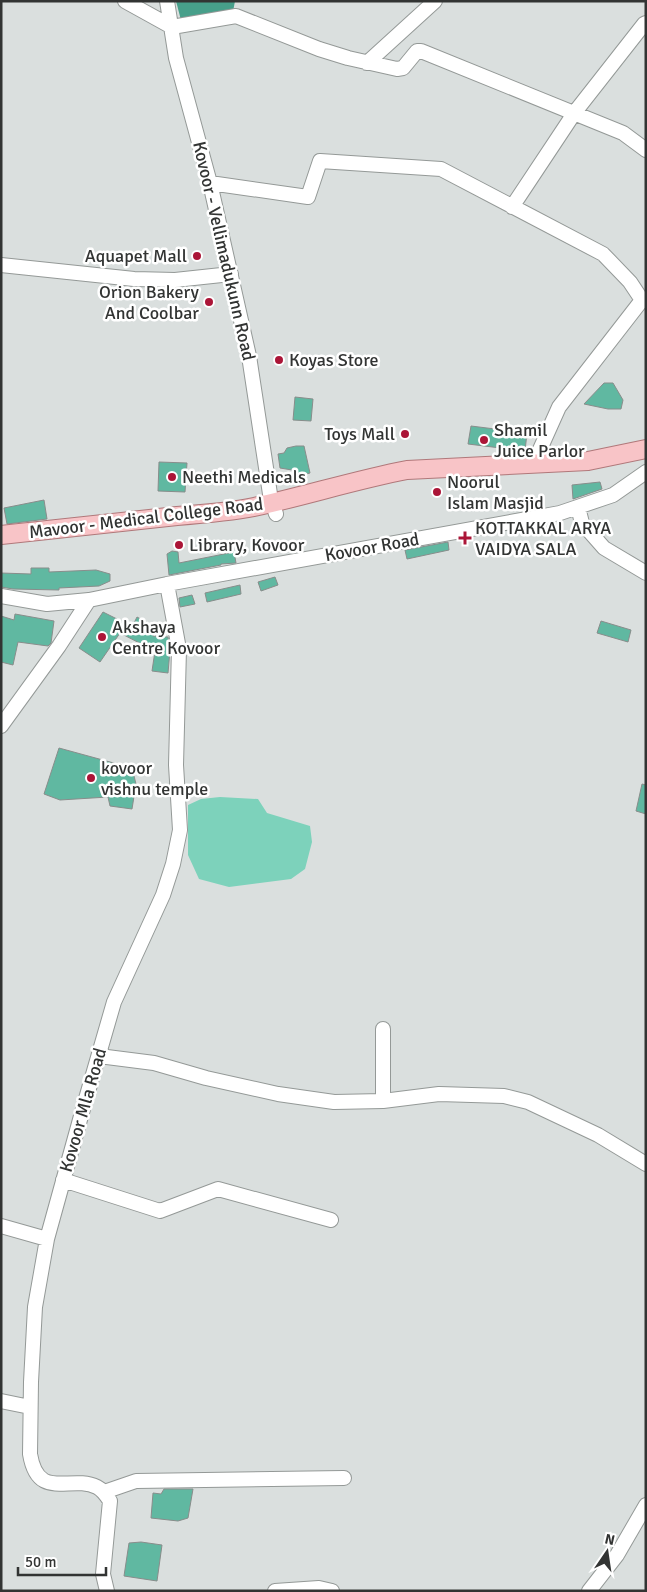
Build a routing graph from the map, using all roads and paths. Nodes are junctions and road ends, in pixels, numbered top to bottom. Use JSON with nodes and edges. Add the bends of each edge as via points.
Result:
{"nodes":[{"id":1,"x":125,"y":1,"type":"edge"},
{"id":2,"x":167,"y":1,"type":"edge"},
{"id":3,"x":435,"y":1,"type":"edge"},
{"id":4,"x":646,"y":23,"type":"edge"},
{"id":5,"x":172,"y":27,"type":"junction"},
{"id":6,"x":367,"y":63,"type":"junction"},
{"id":7,"x":575,"y":112,"type":"junction"},
{"id":8,"x":646,"y":150,"type":"edge"},
{"id":9,"x":210,"y":183,"type":"junction"},
{"id":10,"x":512,"y":207,"type":"junction"},
{"id":11,"x":1,"y":265,"type":"edge"},
{"id":12,"x":231,"y":274,"type":"junction"},
{"id":13,"x":644,"y":301,"type":"edge"},
{"id":14,"x":646,"y":450,"type":"edge"},
{"id":15,"x":646,"y":462,"type":"edge"},
{"id":16,"x":532,"y":465,"type":"junction"},
{"id":17,"x":646,"y":472,"type":"edge"},
{"id":18,"x":334,"y":494,"type":"junction"},
{"id":19,"x":578,"y":507,"type":"junction"},
{"id":20,"x":274,"y":508,"type":"junction"},
{"id":21,"x":1,"y":535,"type":"edge"},
{"id":22,"x":1,"y":547,"type":"edge"},
{"id":23,"x":646,"y":573,"type":"edge"},
{"id":24,"x":166,"y":584,"type":"junction"},
{"id":25,"x":1,"y":596,"type":"edge"},
{"id":26,"x":89,"y":600,"type":"junction"},
{"id":27,"x":1,"y":726,"type":"edge"},
{"id":28,"x":383,"y":1029,"type":"dead end"},
{"id":29,"x":99,"y":1056,"type":"junction"},
{"id":30,"x":383,"y":1100,"type":"junction"},
{"id":31,"x":646,"y":1164,"type":"edge"},
{"id":32,"x":63,"y":1180,"type":"junction"},
{"id":33,"x":332,"y":1220,"type":"dead end"},
{"id":34,"x":1,"y":1226,"type":"edge"},
{"id":35,"x":47,"y":1239,"type":"junction"},
{"id":36,"x":1,"y":1401,"type":"edge"},
{"id":37,"x":30,"y":1407,"type":"junction"},
{"id":38,"x":344,"y":1478,"type":"dead end"},
{"id":39,"x":104,"y":1492,"type":"junction"},
{"id":40,"x":646,"y":1505,"type":"edge"},
{"id":41,"x":107,"y":1591,"type":"edge"},
{"id":42,"x":275,"y":1591,"type":"edge"},
{"id":43,"x":332,"y":1591,"type":"edge"},
{"id":44,"x":589,"y":1591,"type":"edge"}],
"edges":[{"from":1,"to":5,"type":"street"},
{"from":2,"to":5,"type":"street","name":"Kovoor - Vellimadukunn Road"},
{"from":3,"to":6,"type":"street"},
{"from":4,"to":7,"type":"street"},
{"from":5,"to":6,"type":"street","via":[[236,16],[318,49]]},
{"from":5,"to":9,"type":"street","name":"Kovoor - Vellimadukunn Road","via":[[176,58]]},
{"from":6,"to":7,"type":"street","via":[[404,68],[417,51],[421,51]]},
{"from":7,"to":8,"type":"street","via":[[623,133]]},
{"from":7,"to":10,"type":"street"},
{"from":9,"to":10,"type":"street","via":[[308,197],[320,160],[441,169]]},
{"from":9,"to":12,"type":"street","name":"Kovoor - Vellimadukunn Road"},
{"from":10,"to":13,"type":"street","via":[[603,254]]},
{"from":11,"to":12,"type":"street","via":[[176,280]]},
{"from":12,"to":20,"type":"street","name":"Kovoor - Vellimadukunn Road","via":[[249,356]]},
{"from":13,"to":16,"type":"street","via":[[559,407]]},
{"from":14,"to":16,"type":"main road","name":"Mavoor - Medical College Road","via":[[588,461]]},
{"from":15,"to":18,"type":"main road","via":[[589,473],[408,482]]},
{"from":16,"to":18,"type":"main road","name":"Mavoor - Medical College Road","via":[[407,470],[380,476]]},
{"from":17,"to":19,"type":"street","name":"Kovoor Road","via":[[613,495]]},
{"from":18,"to":20,"type":"main road","name":"Mavoor - Medical College Road"},
{"from":19,"to":23,"type":"street","via":[[582,523],[604,548]]},
{"from":19,"to":24,"type":"street","name":"Kovoor Road","via":[[560,513]]},
{"from":20,"to":21,"type":"main road","name":"Mavoor - Medical College Road","via":[[252,507]]},
{"from":20,"to":22,"type":"main road","via":[[207,526]]},
{"from":24,"to":26,"type":"street","name":"Kovoor Road"},
{"from":24,"to":29,"type":"street","name":"Kovoor Mla Road","via":[[179,649],[176,765],[180,830],[163,895],[114,1002]]},
{"from":25,"to":26,"type":"street","name":"Kovoor Road","via":[[47,604]]},
{"from":26,"to":27,"type":"street","via":[[60,646]]},
{"from":28,"to":30,"type":"street"},
{"from":29,"to":30,"type":"street","via":[[154,1063],[278,1094],[334,1102]]},
{"from":29,"to":32,"type":"street","name":"Kovoor Mla Road"},
{"from":30,"to":31,"type":"street","via":[[439,1094],[504,1096],[528,1102],[598,1135]]},
{"from":32,"to":33,"type":"street","via":[[160,1211],[218,1189]]},
{"from":32,"to":35,"type":"street","name":"Kovoor Mla Road"},
{"from":34,"to":35,"type":"street"},
{"from":35,"to":37,"type":"street","name":"Kovoor Mla Road","via":[[35,1307]]},
{"from":36,"to":37,"type":"street"},
{"from":37,"to":39,"type":"street","name":"Kovoor Mla Road","via":[[30,1454],[36,1474],[51,1483],[89,1484]]},
{"from":38,"to":39,"type":"street","via":[[136,1481]]},
{"from":39,"to":41,"type":"street","via":[[110,1501],[103,1574]]},
{"from":40,"to":44,"type":"street","via":[[618,1555]]},
{"from":42,"to":43,"type":"street","via":[[319,1588]]}]}
